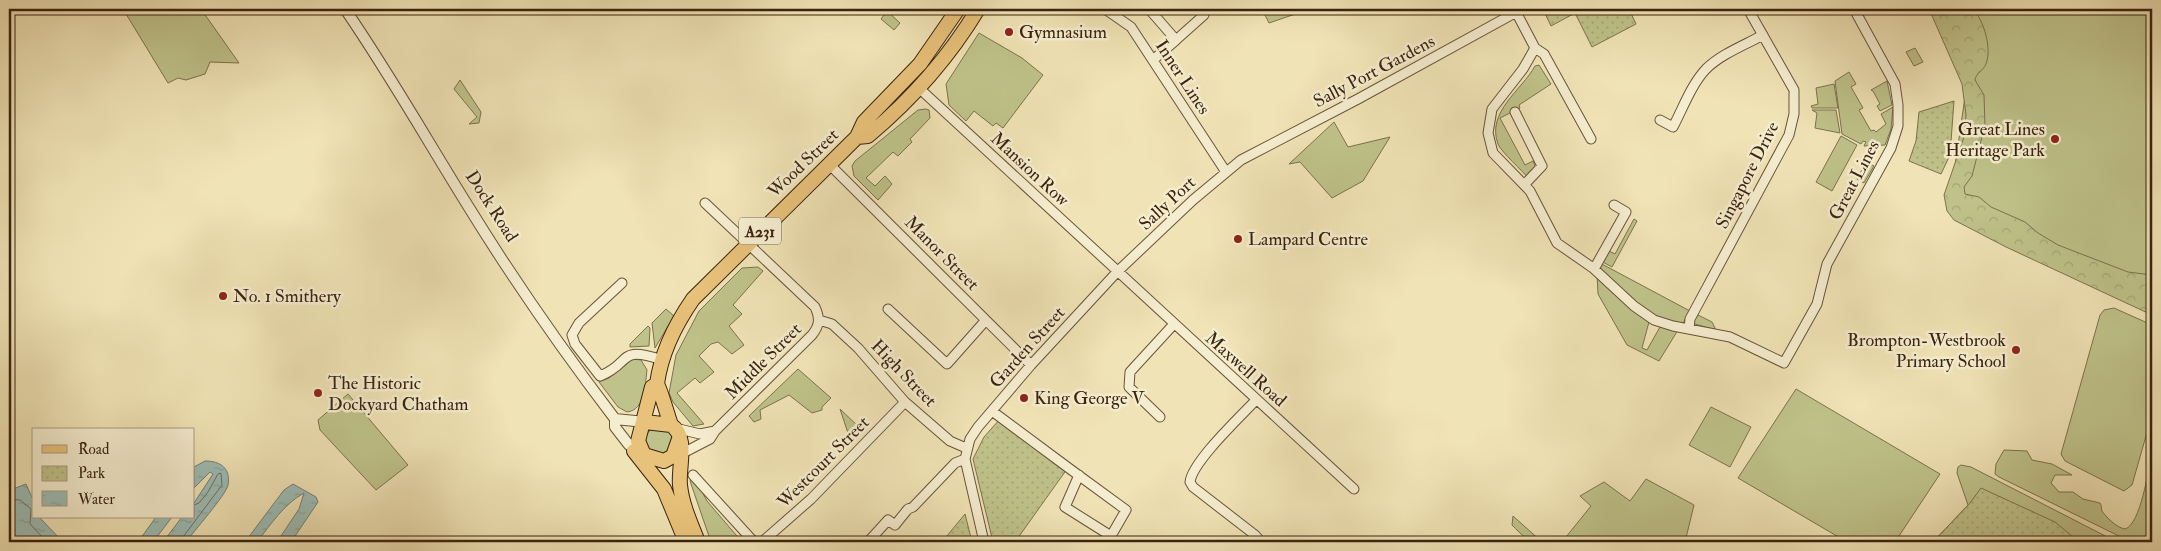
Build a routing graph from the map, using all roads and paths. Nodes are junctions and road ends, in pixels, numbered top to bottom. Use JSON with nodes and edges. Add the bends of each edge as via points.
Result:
{"nodes":[{"id":1,"x":346,"y":9,"type":"edge"},
{"id":2,"x":958,"y":9,"type":"edge"},
{"id":3,"x":978,"y":9,"type":"edge"},
{"id":4,"x":1105,"y":9,"type":"edge"},
{"id":5,"x":1149,"y":9,"type":"edge"},
{"id":6,"x":1748,"y":9,"type":"edge"},
{"id":7,"x":1854,"y":9,"type":"edge"},
{"id":8,"x":1519,"y":10,"type":"edge"},
{"id":9,"x":1204,"y":15,"type":"dead end"},
{"id":10,"x":945,"y":30,"type":"junction"},
{"id":11,"x":1763,"y":35,"type":"junction"},
{"id":12,"x":960,"y":39,"type":"junction"},
{"id":13,"x":1176,"y":40,"type":"junction"},
{"id":14,"x":1535,"y":48,"type":"junction"},
{"id":15,"x":1152,"y":60,"type":"junction"},
{"id":16,"x":908,"y":77,"type":"junction"},
{"id":17,"x":920,"y":89,"type":"junction"},
{"id":18,"x":1516,"y":112,"type":"dead end"},
{"id":19,"x":1660,"y":120,"type":"dead end"},
{"id":20,"x":857,"y":137,"type":"junction"},
{"id":21,"x":1591,"y":139,"type":"dead end"},
{"id":22,"x":1241,"y":160,"type":"joint"},
{"id":23,"x":829,"y":164,"type":"junction"},
{"id":24,"x":1226,"y":172,"type":"junction"},
{"id":25,"x":1524,"y":185,"type":"junction"},
{"id":26,"x":705,"y":202,"type":"dead end"},
{"id":27,"x":1614,"y":205,"type":"dead end"},
{"id":28,"x":1626,"y":212,"type":"junction"},
{"id":29,"x":1635,"y":217,"type":"dead end"},
{"id":30,"x":748,"y":243,"type":"junction"},
{"id":31,"x":1594,"y":269,"type":"junction"},
{"id":32,"x":1118,"y":272,"type":"junction"},
{"id":33,"x":622,"y":283,"type":"dead end"},
{"id":34,"x":888,"y":309,"type":"dead end"},
{"id":35,"x":819,"y":320,"type":"junction"},
{"id":36,"x":986,"y":320,"type":"junction"},
{"id":37,"x":1174,"y":324,"type":"junction"},
{"id":38,"x":1689,"y":329,"type":"junction"},
{"id":39,"x":662,"y":360,"type":"junction"},
{"id":40,"x":1031,"y":365,"type":"junction"},
{"id":41,"x":657,"y":384,"type":"junction"},
{"id":42,"x":1256,"y":400,"type":"junction"},
{"id":43,"x":905,"y":402,"type":"junction"},
{"id":44,"x":992,"y":411,"type":"junction"},
{"id":45,"x":1160,"y":416,"type":"dead end"},
{"id":46,"x":615,"y":419,"type":"junction"},
{"id":47,"x":645,"y":422,"type":"junction"},
{"id":48,"x":675,"y":431,"type":"junction"},
{"id":49,"x":715,"y":431,"type":"junction"},
{"id":50,"x":966,"y":448,"type":"junction"},
{"id":51,"x":639,"y":451,"type":"junction"},
{"id":52,"x":681,"y":454,"type":"junction"},
{"id":53,"x":965,"y":459,"type":"junction"},
{"id":54,"x":652,"y":471,"type":"junction"},
{"id":55,"x":692,"y":475,"type":"dead end"},
{"id":56,"x":1079,"y":475,"type":"junction"},
{"id":57,"x":1354,"y":489,"type":"dead end"},
{"id":58,"x":686,"y":542,"type":"edge"},
{"id":59,"x":698,"y":542,"type":"edge"},
{"id":60,"x":754,"y":542,"type":"edge"},
{"id":61,"x":762,"y":542,"type":"edge"},
{"id":62,"x":868,"y":542,"type":"edge"},
{"id":63,"x":984,"y":542,"type":"edge"},
{"id":64,"x":1262,"y":542,"type":"edge"}],
"edges":[{"from":1,"to":46,"type":"street","name":"Dock Road","via":[[388,72],[468,207],[560,345]]},
{"from":2,"to":10,"type":"main road","name":"Wood Street","number":"A231"},
{"from":3,"to":12,"type":"main road","name":"Wood Street","number":"A231"},
{"from":4,"to":15,"type":"street","name":"Inner Lines","via":[[1131,27]]},
{"from":5,"to":13,"type":"street"},
{"from":6,"to":11,"type":"street","name":"Singapore Drive"},
{"from":7,"to":38,"type":"street","name":"Great Lines","via":[[1895,84],[1898,107],[1896,131],[1891,148],[1829,262],[1818,301],[1784,363],[1733,338]]},
{"from":8,"to":14,"type":"street"},
{"from":8,"to":22,"type":"street","name":"Sally Port Gardens"},
{"from":9,"to":13,"type":"street"},
{"from":10,"to":12,"type":"main road"},
{"from":10,"to":16,"type":"main road","name":"Wood Street","number":"A231"},
{"from":11,"to":19,"type":"street","via":[[1705,71],[1673,127]]},
{"from":11,"to":38,"type":"street","name":"Singapore Drive","via":[[1794,90],[1794,114],[1789,135],[1690,319]]},
{"from":12,"to":17,"type":"main road","name":"Wood Street","number":"A231"},
{"from":13,"to":15,"type":"street"},
{"from":14,"to":21,"type":"street","via":[[1544,54]]},
{"from":14,"to":25,"type":"street","via":[[1492,109],[1488,124],[1493,154]]},
{"from":15,"to":24,"type":"street","name":"Inner Lines"},
{"from":16,"to":17,"type":"main road"},
{"from":16,"to":20,"type":"main road","name":"Wood Street","number":"A231","via":[[864,122]]},
{"from":17,"to":20,"type":"main road","name":"Wood Street","number":"A231","via":[[868,136]]},
{"from":17,"to":32,"type":"street","name":"Mansion Row"},
{"from":18,"to":25,"type":"street","via":[[1542,166]]},
{"from":20,"to":23,"type":"main road","name":"Wood Street","number":"A231"},
{"from":22,"to":24,"type":"street","name":"Sally Port"},
{"from":23,"to":30,"type":"main road","name":"Wood Street","number":"A231"},
{"from":23,"to":36,"type":"street","name":"Manor Street"},
{"from":24,"to":32,"type":"street","name":"Sally Port"},
{"from":25,"to":31,"type":"street","via":[[1532,194],[1557,243]]},
{"from":26,"to":30,"type":"street"},
{"from":27,"to":28,"type":"street"},
{"from":28,"to":29,"type":"street"},
{"from":28,"to":31,"type":"street"},
{"from":30,"to":35,"type":"street","name":"Middle Street","via":[[815,307]]},
{"from":30,"to":39,"type":"main road","name":"Wood Street","number":"A231","via":[[693,299],[674,330]]},
{"from":31,"to":38,"type":"street","via":[[1654,320]]},
{"from":32,"to":37,"type":"street","name":"Maxwell Road"},
{"from":32,"to":40,"type":"street","name":"Garden Street"},
{"from":33,"to":39,"type":"street","via":[[579,323],[572,339],[600,376],[630,354],[640,353]]},
{"from":34,"to":36,"type":"street","via":[[947,364]]},
{"from":35,"to":43,"type":"street","name":"High Street","via":[[831,323],[858,348]]},
{"from":35,"to":49,"type":"street","name":"Middle Street","via":[[812,336]]},
{"from":36,"to":40,"type":"street","name":"Manor Street"},
{"from":37,"to":42,"type":"street","name":"Maxwell Road"},
{"from":37,"to":45,"type":"street","via":[[1130,372],[1128,387]]},
{"from":39,"to":41,"type":"main road","name":"Wood Street"},
{"from":40,"to":44,"type":"street","name":"Garden Street"},
{"from":41,"to":47,"type":"main road","name":"Wood Street","via":[[652,388]]},
{"from":41,"to":48,"type":"main road","name":"Wood Street"},
{"from":42,"to":57,"type":"street","name":"Maxwell Road"},
{"from":42,"to":64,"type":"street","via":[[1200,462],[1190,482]]},
{"from":43,"to":50,"type":"street","name":"High Street","via":[[950,441]]},
{"from":43,"to":61,"type":"street","name":"Westcourt Street","via":[[811,499]]},
{"from":44,"to":50,"type":"street","name":"Garden Street"},
{"from":44,"to":56,"type":"street"},
{"from":46,"to":47,"type":"street"},
{"from":46,"to":51,"type":"street","name":"Dock Road","via":[[615,426]]},
{"from":47,"to":48,"type":"main road"},
{"from":47,"to":51,"type":"main road","via":[[638,442]]},
{"from":48,"to":49,"type":"street","via":[[698,434]]},
{"from":48,"to":51,"type":"main road","via":[[673,456],[669,460],[661,461]]},
{"from":48,"to":52,"type":"main road"},
{"from":49,"to":52,"type":"street","name":"Middle Street","via":[[710,439]]},
{"from":50,"to":53,"type":"street"},
{"from":51,"to":54,"type":"main road","name":"Dock Road"},
{"from":51,"to":54,"type":"main road","name":"Dock Road","via":[[646,467]]},
{"from":52,"to":59,"type":"main road","via":[[680,485]]},
{"from":53,"to":62,"type":"street","via":[[955,463],[896,525],[888,520]]},
{"from":53,"to":63,"type":"street"},
{"from":54,"to":58,"type":"main road","name":"Dock Road","via":[[672,504]]},
{"from":55,"to":60,"type":"street"},
{"from":56,"to":56,"type":"street","via":[[1065,507],[1111,536],[1126,510]]}]}
